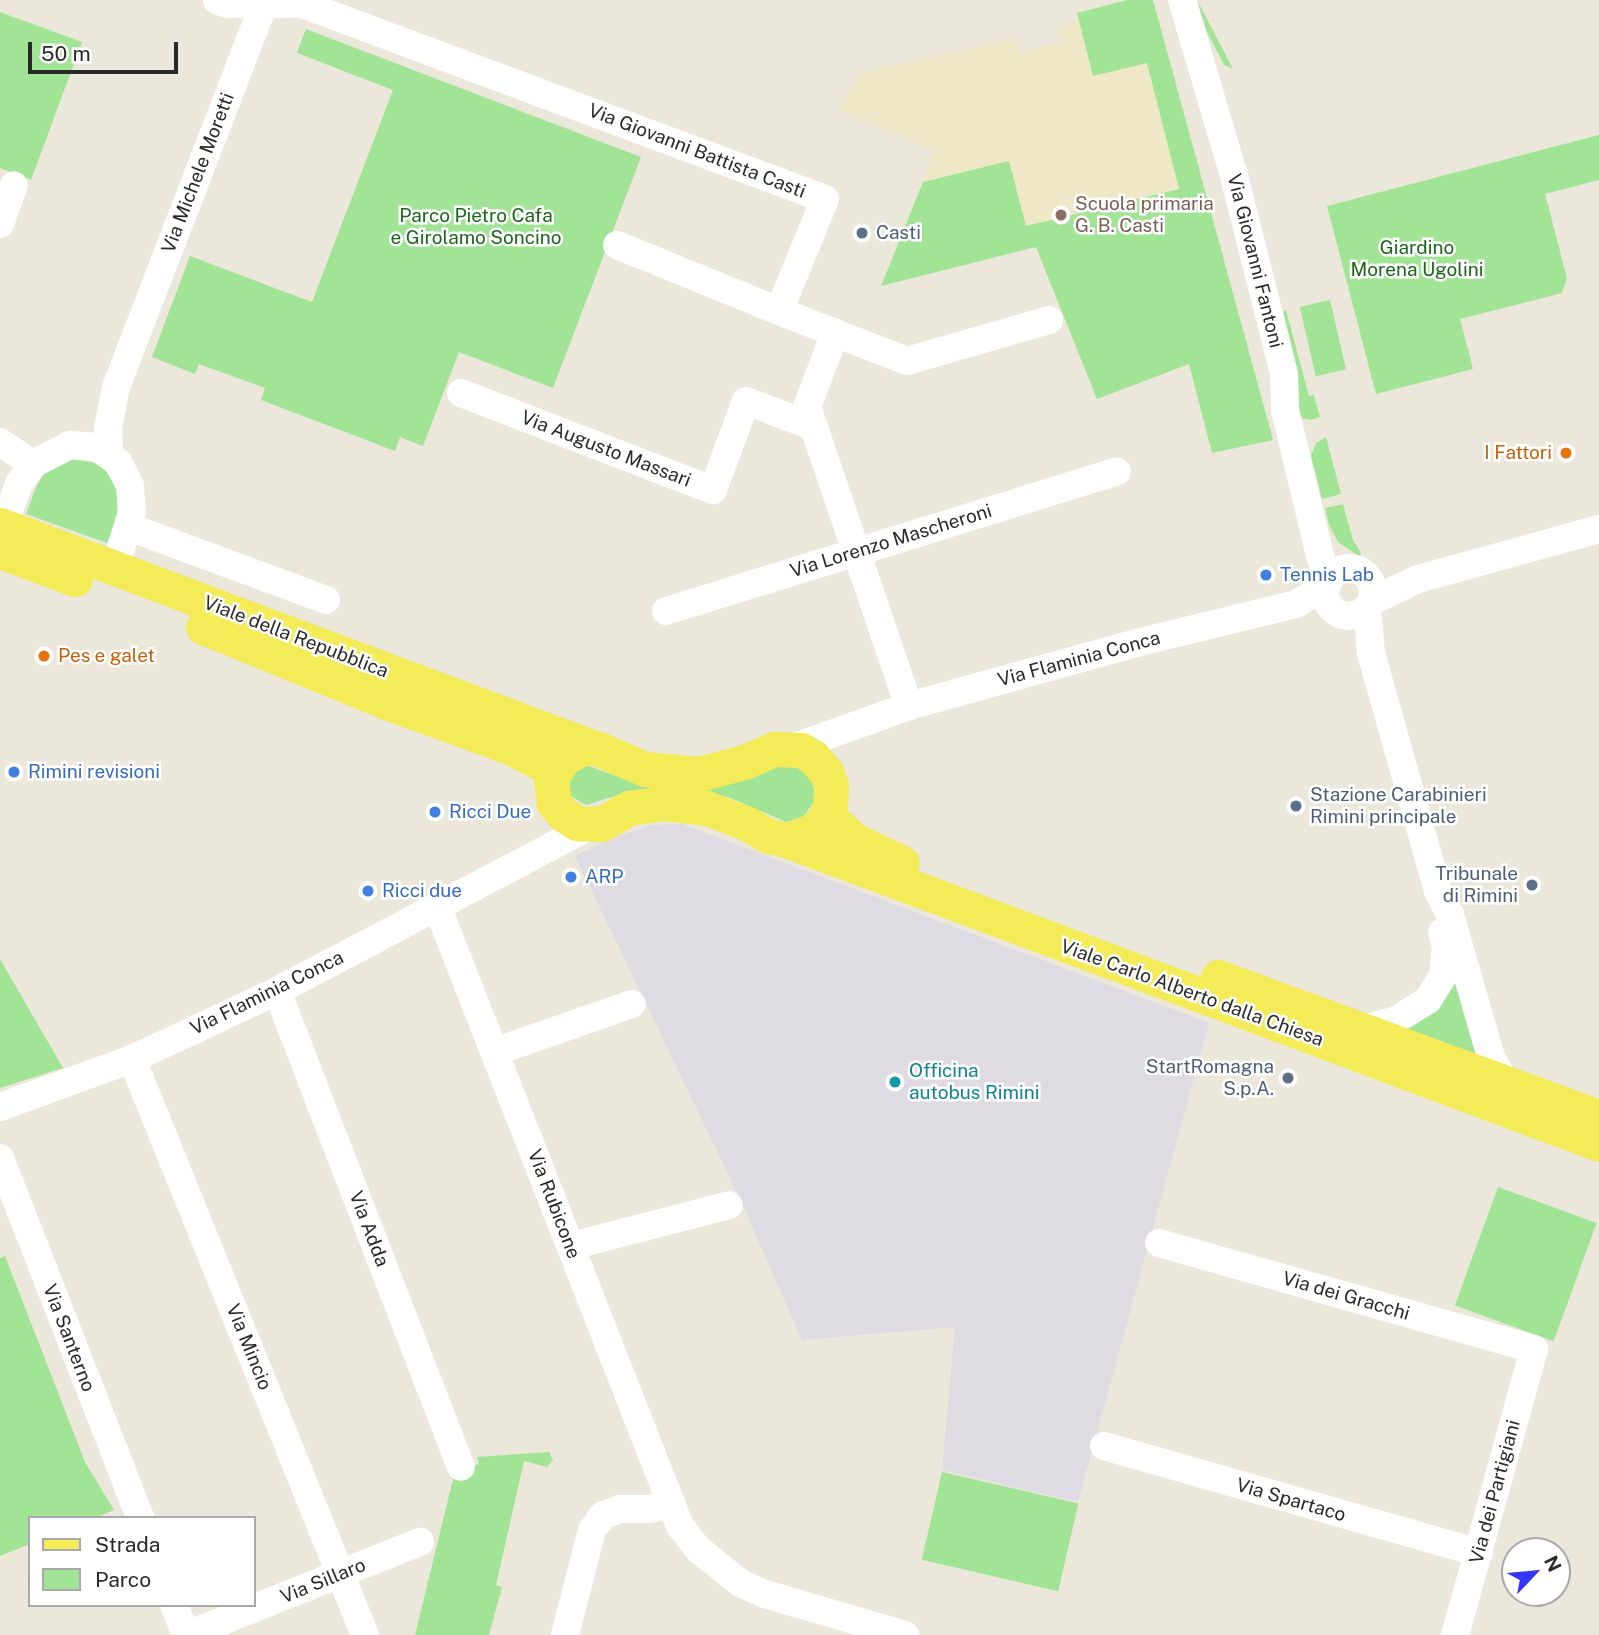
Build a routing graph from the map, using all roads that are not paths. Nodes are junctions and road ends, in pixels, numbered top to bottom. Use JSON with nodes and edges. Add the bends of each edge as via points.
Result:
{"nodes":[{"id":1,"x":217,"y":0,"type":"edge"},
{"id":2,"x":1182,"y":0,"type":"edge"},
{"id":3,"x":264,"y":3,"type":"junction"},
{"id":4,"x":14,"y":185,"type":"dead end"},
{"id":5,"x":0,"y":224,"type":"edge"},
{"id":6,"x":617,"y":245,"type":"dead end"},
{"id":7,"x":779,"y":311,"type":"junction"},
{"id":8,"x":1049,"y":320,"type":"dead end"},
{"id":9,"x":835,"y":333,"type":"junction"},
{"id":10,"x":117,"y":387,"type":"junction"},
{"id":11,"x":461,"y":393,"type":"dead end"},
{"id":12,"x":814,"y":427,"type":"junction"},
{"id":13,"x":0,"y":442,"type":"edge"},
{"id":14,"x":81,"y":444,"type":"junction"},
{"id":15,"x":109,"y":453,"type":"junction"},
{"id":16,"x":33,"y":464,"type":"junction"},
{"id":17,"x":1117,"y":471,"type":"dead end"},
{"id":18,"x":129,"y":527,"type":"junction"},
{"id":19,"x":1599,"y":529,"type":"edge"},
{"id":20,"x":1,"y":534,"type":"edge"},
{"id":21,"x":857,"y":552,"type":"junction"},
{"id":22,"x":115,"y":568,"type":"junction"},
{"id":23,"x":1349,"y":593,"type":"junction"},
{"id":24,"x":326,"y":600,"type":"dead end"},
{"id":25,"x":666,"y":611,"type":"dead end"},
{"id":26,"x":909,"y":706,"type":"junction"},
{"id":27,"x":864,"y":722,"type":"junction"},
{"id":28,"x":592,"y":747,"type":"junction"},
{"id":29,"x":792,"y":748,"type":"junction"},
{"id":30,"x":826,"y":772,"type":"junction"},
{"id":31,"x":554,"y":786,"type":"junction"},
{"id":32,"x":827,"y":815,"type":"junction"},
{"id":33,"x":592,"y":825,"type":"junction"},
{"id":34,"x":786,"y":840,"type":"junction"},
{"id":35,"x":524,"y":859,"type":"junction"},
{"id":36,"x":1438,"y":891,"type":"junction"},
{"id":37,"x":979,"y":902,"type":"junction"},
{"id":38,"x":437,"y":906,"type":"junction"},
{"id":39,"x":277,"y":991,"type":"junction"},
{"id":40,"x":632,"y":1004,"type":"dead end"},
{"id":41,"x":1363,"y":1029,"type":"junction"},
{"id":42,"x":494,"y":1052,"type":"junction"},
{"id":43,"x":132,"y":1059,"type":"junction"},
{"id":44,"x":1504,"y":1080,"type":"junction"},
{"id":45,"x":0,"y":1107,"type":"edge"},
{"id":46,"x":1599,"y":1117,"type":"edge"},
{"id":47,"x":1599,"y":1144,"type":"edge"},
{"id":48,"x":0,"y":1158,"type":"edge"},
{"id":49,"x":729,"y":1205,"type":"dead end"},
{"id":50,"x":1158,"y":1244,"type":"dead end"},
{"id":51,"x":571,"y":1245,"type":"junction"},
{"id":52,"x":1534,"y":1349,"type":"joint"},
{"id":53,"x":1104,"y":1446,"type":"dead end"},
{"id":54,"x":461,"y":1466,"type":"dead end"},
{"id":55,"x":670,"y":1503,"type":"junction"},
{"id":56,"x":139,"y":1516,"type":"edge"},
{"id":57,"x":420,"y":1542,"type":"dead end"},
{"id":58,"x":1479,"y":1553,"type":"junction"},
{"id":59,"x":340,"y":1574,"type":"junction"},
{"id":60,"x":175,"y":1607,"type":"edge"},
{"id":61,"x":186,"y":1635,"type":"edge"},
{"id":62,"x":365,"y":1635,"type":"edge"},
{"id":63,"x":565,"y":1635,"type":"edge"},
{"id":64,"x":905,"y":1635,"type":"edge"},
{"id":65,"x":1455,"y":1635,"type":"edge"}],
"edges":[{"from":1,"to":3,"type":"street"},
{"from":2,"to":23,"type":"street","name":"Via Giovanni Fantoni","via":[[1278,347],[1286,410],[1315,524]]},
{"from":3,"to":7,"type":"street","name":"Via Giovanni Battista Casti","via":[[302,4],[825,199]]},
{"from":3,"to":10,"type":"street","name":"Via Michele Moretti"},
{"from":4,"to":5,"type":"street"},
{"from":6,"to":7,"type":"street"},
{"from":7,"to":9,"type":"street"},
{"from":8,"to":9,"type":"street","via":[[907,361]]},
{"from":9,"to":12,"type":"street","via":[[807,407]]},
{"from":10,"to":14,"type":"street","name":"Via Michele Moretti"},
{"from":10,"to":15,"type":"street","name":"Via Michele Moretti","via":[[108,428]]},
{"from":11,"to":12,"type":"street","name":"Via Augusto Massari","via":[[713,490],[746,401]]},
{"from":12,"to":21,"type":"street"},
{"from":13,"to":16,"type":"street"},
{"from":14,"to":15,"type":"street"},
{"from":14,"to":16,"type":"street","via":[[58,449]]},
{"from":15,"to":18,"type":"street","via":[[131,486]]},
{"from":16,"to":20,"type":"street","via":[[19,484]]},
{"from":17,"to":21,"type":"street","name":"Via Lorenzo Mascheroni"},
{"from":18,"to":22,"type":"street"},
{"from":18,"to":24,"type":"street"},
{"from":19,"to":23,"type":"street","via":[[1418,579]]},
{"from":20,"to":22,"type":"main road","name":"Viale della Repubblica"},
{"from":20,"to":31,"type":"main road","name":"Viale della Repubblica","via":[[186,620],[510,747]]},
{"from":21,"to":25,"type":"street","name":"Via Lorenzo Mascheroni"},
{"from":21,"to":26,"type":"street"},
{"from":22,"to":28,"type":"main road","name":"Viale della Repubblica"},
{"from":23,"to":26,"type":"street","name":"Via Flaminia Conca","via":[[1148,639]]},
{"from":23,"to":36,"type":"street","name":"Via Giovanni Fantoni","via":[[1371,653]]},
{"from":26,"to":27,"type":"street","name":"Via Flaminia Conca"},
{"from":27,"to":29,"type":"street","name":"Via Flaminia Conca"},
{"from":27,"to":30,"type":"street","name":"Via Flaminia Conca"},
{"from":28,"to":29,"type":"main road","name":"Viale della Repubblica","via":[[645,769],[699,774],[774,749]]},
{"from":28,"to":31,"type":"main road","via":[[570,752]]},
{"from":29,"to":30,"type":"main road","via":[[813,757]]},
{"from":30,"to":32,"type":"main road","via":[[832,795]]},
{"from":31,"to":33,"type":"main road","name":"Viale della Repubblica","via":[[571,821]]},
{"from":31,"to":35,"type":"street","name":"Via Flaminia Conca","via":[[542,836]]},
{"from":32,"to":34,"type":"main road","via":[[811,832]]},
{"from":32,"to":37,"type":"main road","name":"Viale Carlo Alberto dalla Chiesa","via":[[869,849]]},
{"from":33,"to":34,"type":"main road","name":"Viale Carlo Alberto dalla Chiesa","via":[[629,808],[664,803],[707,808]]},
{"from":33,"to":35,"type":"street","name":"Via Flaminia Conca"},
{"from":34,"to":37,"type":"main road","name":"Viale Carlo Alberto dalla Chiesa"},
{"from":35,"to":38,"type":"street","name":"Via Flaminia Conca"},
{"from":36,"to":41,"type":"street","via":[[1446,948],[1443,976],[1428,1000],[1396,1020]]},
{"from":36,"to":44,"type":"street","via":[[1450,915],[1491,1056]]},
{"from":37,"to":41,"type":"main road","name":"Viale Carlo Alberto dalla Chiesa"},
{"from":37,"to":47,"type":"main road","name":"Viale Carlo Alberto dalla Chiesa"},
{"from":38,"to":39,"type":"street","name":"Via Flaminia Conca"},
{"from":38,"to":42,"type":"street","name":"Via Rubicone"},
{"from":39,"to":43,"type":"street","name":"Via Flaminia Conca"},
{"from":39,"to":54,"type":"street","name":"Via Adda"},
{"from":40,"to":42,"type":"street"},
{"from":41,"to":44,"type":"main road","name":"Viale Carlo Alberto dalla Chiesa"},
{"from":42,"to":51,"type":"street","name":"Via Rubicone"},
{"from":43,"to":45,"type":"street","name":"Via Flaminia Conca"},
{"from":43,"to":59,"type":"street","name":"Via Mincio"},
{"from":44,"to":46,"type":"main road","name":"Viale Carlo Alberto dalla Chiesa"},
{"from":48,"to":56,"type":"street","name":"Via Santerno"},
{"from":49,"to":51,"type":"street"},
{"from":50,"to":52,"type":"street","name":"Via dei Gracchi"},
{"from":51,"to":55,"type":"street","name":"Via Rubicone"},
{"from":52,"to":58,"type":"street","name":"Via dei Partigiani"},
{"from":53,"to":58,"type":"street","name":"Via Spartaco"},
{"from":55,"to":63,"type":"street","via":[[619,1509],[602,1516],[592,1530]]},
{"from":55,"to":64,"type":"street","name":"Via Rubicone","via":[[698,1549],[740,1583]]},
{"from":57,"to":59,"type":"street","name":"Via Sillaro"},
{"from":58,"to":65,"type":"street","name":"Via dei Partigiani"},
{"from":59,"to":61,"type":"street","name":"Via Sillaro"},
{"from":59,"to":62,"type":"street","name":"Via Mincio"},
{"from":60,"to":61,"type":"street"}]}
